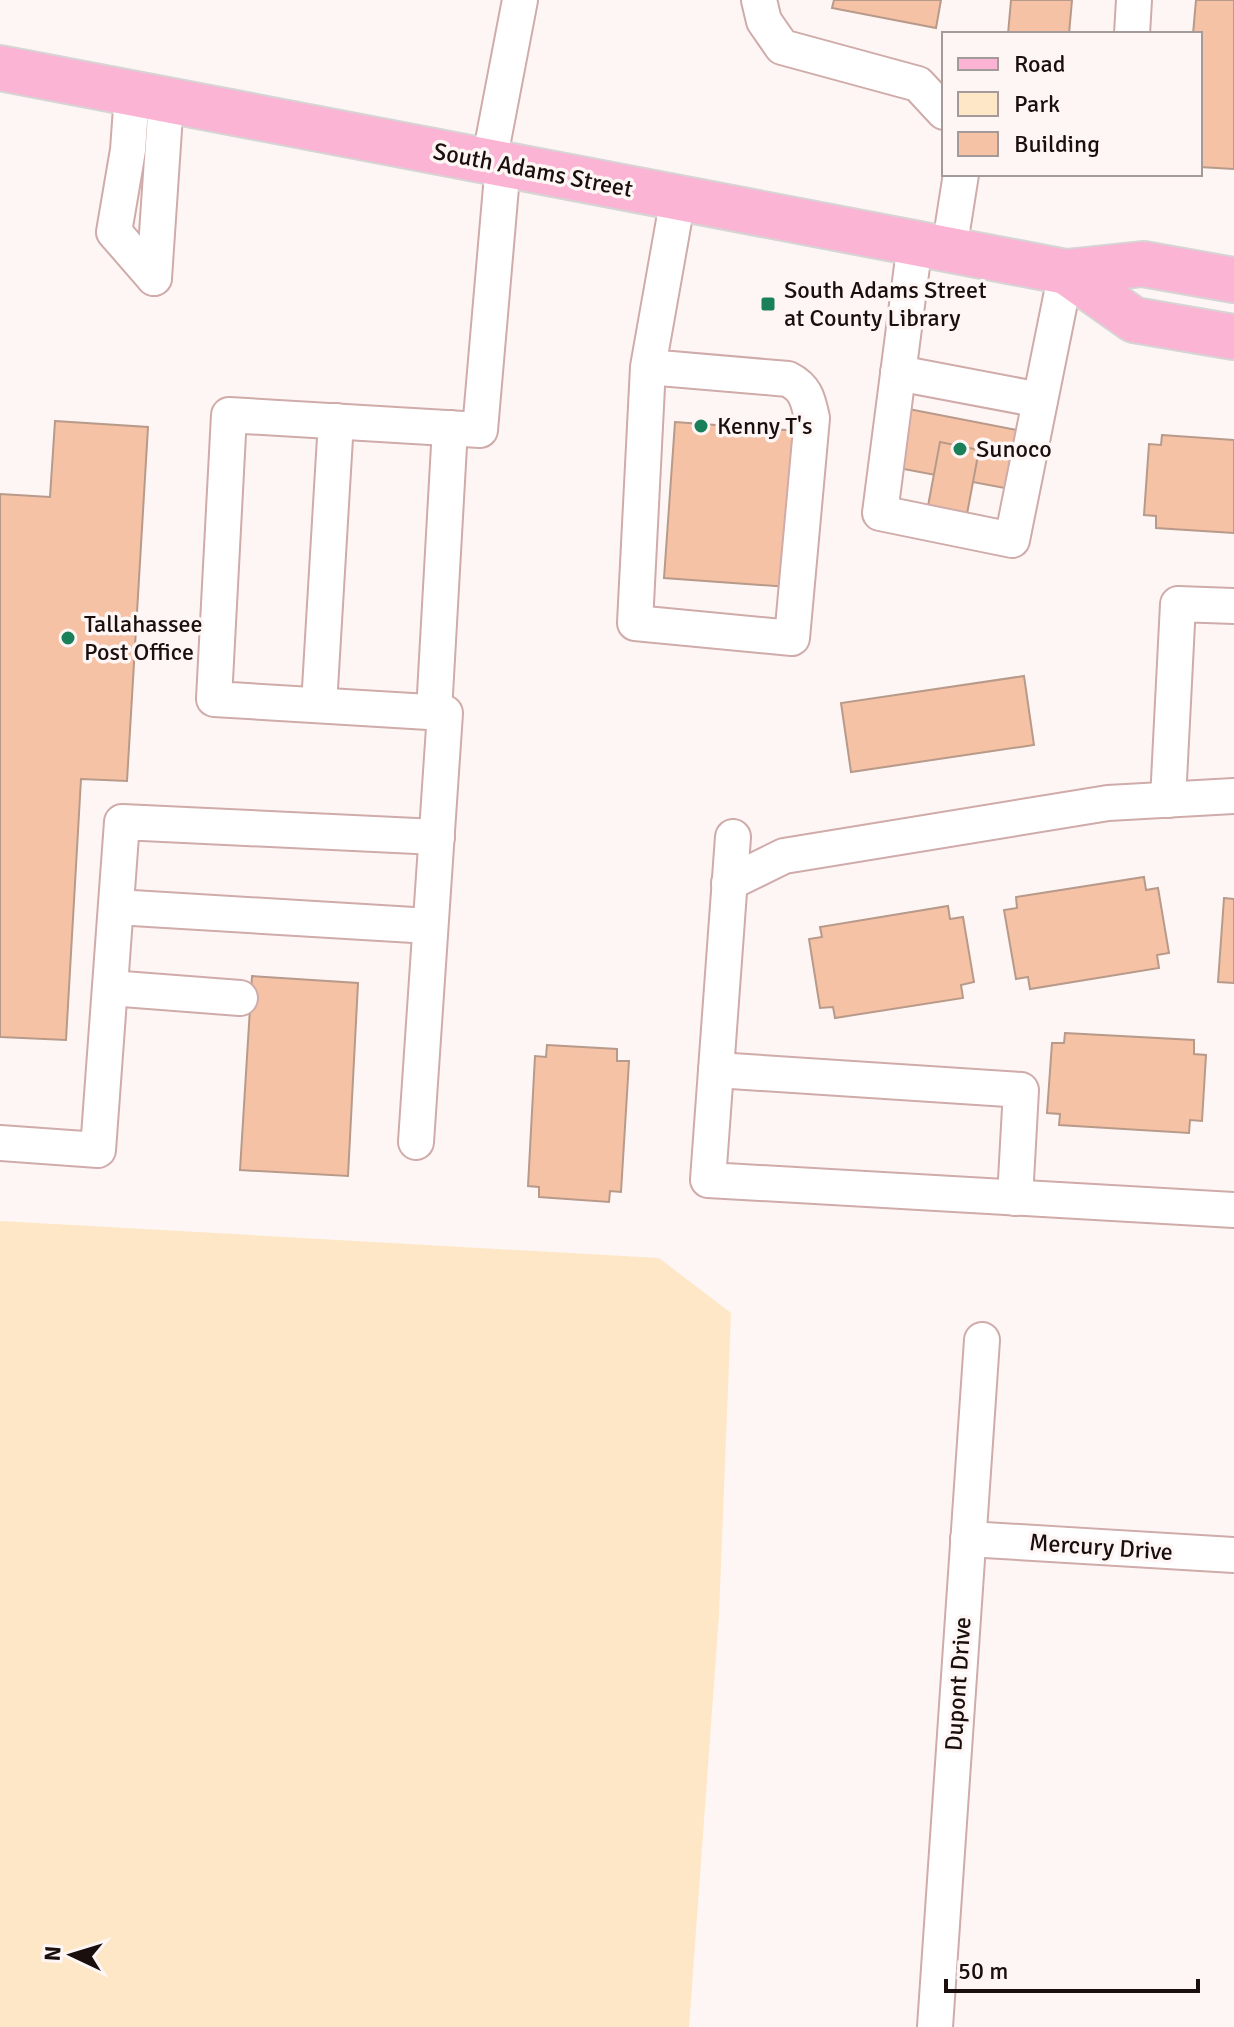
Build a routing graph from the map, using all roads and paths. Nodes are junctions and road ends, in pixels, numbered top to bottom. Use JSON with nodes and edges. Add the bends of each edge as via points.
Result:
{"nodes":[{"id":1,"x":520,"y":0,"type":"edge"},
{"id":2,"x":759,"y":0,"type":"edge"},
{"id":3,"x":1134,"y":0,"type":"edge"},
{"id":4,"x":1132,"y":32,"type":"edge"},
{"id":5,"x":0,"y":68,"type":"edge"},
{"id":6,"x":149,"y":97,"type":"junction"},
{"id":7,"x":942,"y":110,"type":"edge"},
{"id":8,"x":496,"y":163,"type":"junction"},
{"id":9,"x":960,"y":176,"type":"edge"},
{"id":10,"x":678,"y":198,"type":"junction"},
{"id":11,"x":932,"y":246,"type":"junction"},
{"id":12,"x":1066,"y":272,"type":"junction"},
{"id":13,"x":1234,"y":280,"type":"edge"},
{"id":14,"x":1234,"y":337,"type":"edge"},
{"id":15,"x":648,"y":367,"type":"junction"},
{"id":16,"x":898,"y":373,"type":"junction"},
{"id":17,"x":1040,"y":400,"type":"junction"},
{"id":18,"x":336,"y":421,"type":"junction"},
{"id":19,"x":450,"y":428,"type":"junction"},
{"id":20,"x":1234,"y":606,"type":"edge"},
{"id":21,"x":319,"y":705,"type":"junction"},
{"id":22,"x":440,"y":712,"type":"junction"},
{"id":23,"x":1234,"y":796,"type":"edge"},
{"id":24,"x":1168,"y":800,"type":"junction"},
{"id":25,"x":437,"y":837,"type":"junction"},
{"id":26,"x":733,"y":837,"type":"dead end"},
{"id":27,"x":729,"y":883,"type":"junction"},
{"id":28,"x":116,"y":907,"type":"junction"},
{"id":29,"x":430,"y":926,"type":"junction"},
{"id":30,"x":110,"y":988,"type":"junction"},
{"id":31,"x":240,"y":998,"type":"dead end"},
{"id":32,"x":716,"y":1070,"type":"junction"},
{"id":33,"x":416,"y":1142,"type":"dead end"},
{"id":34,"x":0,"y":1143,"type":"edge"},
{"id":35,"x":1015,"y":1198,"type":"junction"},
{"id":36,"x":1234,"y":1210,"type":"edge"},
{"id":37,"x":982,"y":1340,"type":"dead end"},
{"id":38,"x":968,"y":1539,"type":"junction"},
{"id":39,"x":1234,"y":1555,"type":"edge"},
{"id":40,"x":935,"y":2027,"type":"edge"}],
"edges":[{"from":1,"to":8,"type":"street"},
{"from":2,"to":7,"type":"street","via":[[764,21],[782,47],[918,84]]},
{"from":3,"to":4,"type":"street"},
{"from":5,"to":6,"type":"main road","name":"South Adams Street"},
{"from":6,"to":6,"type":"street","via":[[154,278],[114,232],[128,150]]},
{"from":6,"to":8,"type":"main road","name":"South Adams Street"},
{"from":8,"to":10,"type":"main road","name":"South Adams Street"},
{"from":8,"to":19,"type":"street","via":[[480,430]]},
{"from":9,"to":11,"type":"street"},
{"from":10,"to":11,"type":"main road","name":"South Adams Street"},
{"from":10,"to":15,"type":"street"},
{"from":11,"to":12,"type":"main road","name":"South Adams Street"},
{"from":11,"to":16,"type":"street"},
{"from":12,"to":13,"type":"main road","name":"South Adams Street","via":[[1143,264]]},
{"from":12,"to":14,"type":"main road","name":"South Adams Street","via":[[1134,320]]},
{"from":12,"to":17,"type":"street"},
{"from":15,"to":15,"type":"street","via":[[635,623],[792,638],[812,418],[807,397],[788,379]]},
{"from":16,"to":17,"type":"street"},
{"from":16,"to":17,"type":"street","via":[[880,513],[1012,540]]},
{"from":18,"to":19,"type":"street"},
{"from":18,"to":21,"type":"street"},
{"from":18,"to":21,"type":"street","via":[[231,415],[228,431],[214,699]]},
{"from":19,"to":22,"type":"street"},
{"from":20,"to":24,"type":"street","via":[[1178,604]]},
{"from":21,"to":22,"type":"street"},
{"from":22,"to":25,"type":"street"},
{"from":23,"to":24,"type":"street"},
{"from":24,"to":27,"type":"street","via":[[1108,803],[784,856]]},
{"from":25,"to":28,"type":"street","via":[[122,822]]},
{"from":25,"to":29,"type":"street"},
{"from":26,"to":27,"type":"street"},
{"from":27,"to":32,"type":"street"},
{"from":28,"to":29,"type":"street"},
{"from":28,"to":30,"type":"street"},
{"from":29,"to":33,"type":"street"},
{"from":30,"to":31,"type":"street"},
{"from":30,"to":34,"type":"street","via":[[98,1150]]},
{"from":32,"to":35,"type":"street","via":[[1021,1090]]},
{"from":32,"to":35,"type":"street","via":[[708,1180]]},
{"from":35,"to":36,"type":"street"},
{"from":37,"to":38,"type":"street","name":"Dupont Drive"},
{"from":38,"to":39,"type":"street","name":"Mercury Drive"},
{"from":38,"to":40,"type":"street","name":"Dupont Drive"}]}
